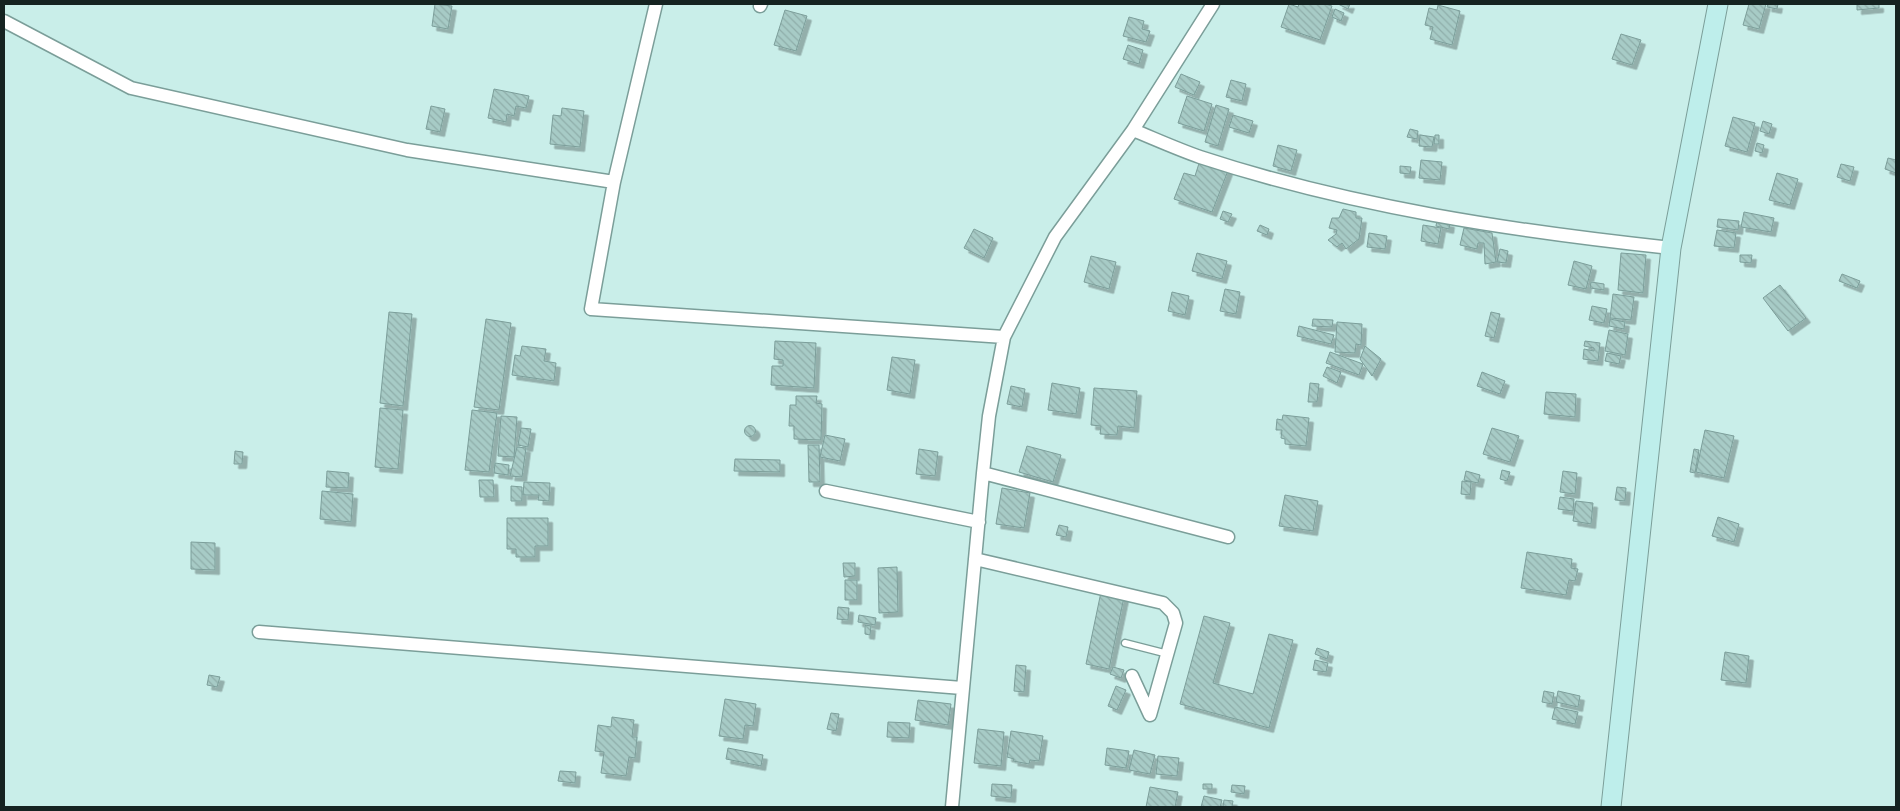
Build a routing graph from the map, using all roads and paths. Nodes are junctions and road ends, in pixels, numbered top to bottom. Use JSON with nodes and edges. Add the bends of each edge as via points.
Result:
{"nodes":[{"id":1,"x":656,"y":4,"type":"edge"},
{"id":2,"x":1213,"y":4,"type":"edge"},
{"id":3,"x":1718,"y":4,"type":"edge"},
{"id":4,"x":4,"y":21,"type":"edge"},
{"id":5,"x":1133,"y":130,"type":"junction"},
{"id":6,"x":614,"y":182,"type":"junction"},
{"id":7,"x":1671,"y":248,"type":"junction"},
{"id":8,"x":1004,"y":337,"type":"junction"},
{"id":9,"x":983,"y":473,"type":"junction"},
{"id":10,"x":826,"y":491,"type":"dead end"},
{"id":11,"x":979,"y":522,"type":"junction"},
{"id":12,"x":1228,"y":537,"type":"dead end"},
{"id":13,"x":975,"y":559,"type":"junction"},
{"id":14,"x":259,"y":632,"type":"dead end"},
{"id":15,"x":1125,"y":643,"type":"dead end"},
{"id":16,"x":1168,"y":654,"type":"junction"},
{"id":17,"x":1132,"y":676,"type":"dead end"},
{"id":18,"x":962,"y":688,"type":"junction"},
{"id":19,"x":952,"y":807,"type":"edge"},
{"id":20,"x":1611,"y":807,"type":"edge"}],
"edges":[{"from":1,"to":6,"type":"street"},
{"from":2,"to":5,"type":"street"},
{"from":3,"to":7,"type":"street"},
{"from":4,"to":6,"type":"street","via":[[131,88],[406,150]]},
{"from":5,"to":7,"type":"street","via":[[1201,158],[1312,190],[1546,234]]},
{"from":5,"to":8,"type":"street","via":[[1055,237]]},
{"from":6,"to":8,"type":"street","via":[[590,310]]},
{"from":7,"to":20,"type":"street"},
{"from":8,"to":9,"type":"street","via":[[989,416]]},
{"from":9,"to":11,"type":"street"},
{"from":9,"to":12,"type":"street"},
{"from":10,"to":11,"type":"street"},
{"from":11,"to":13,"type":"street"},
{"from":13,"to":16,"type":"street","via":[[1163,603],[1173,613],[1176,623]]},
{"from":13,"to":18,"type":"street"},
{"from":14,"to":18,"type":"street"},
{"from":15,"to":16,"type":"lane"},
{"from":16,"to":17,"type":"street","via":[[1150,716]]},
{"from":18,"to":19,"type":"street"}]}
